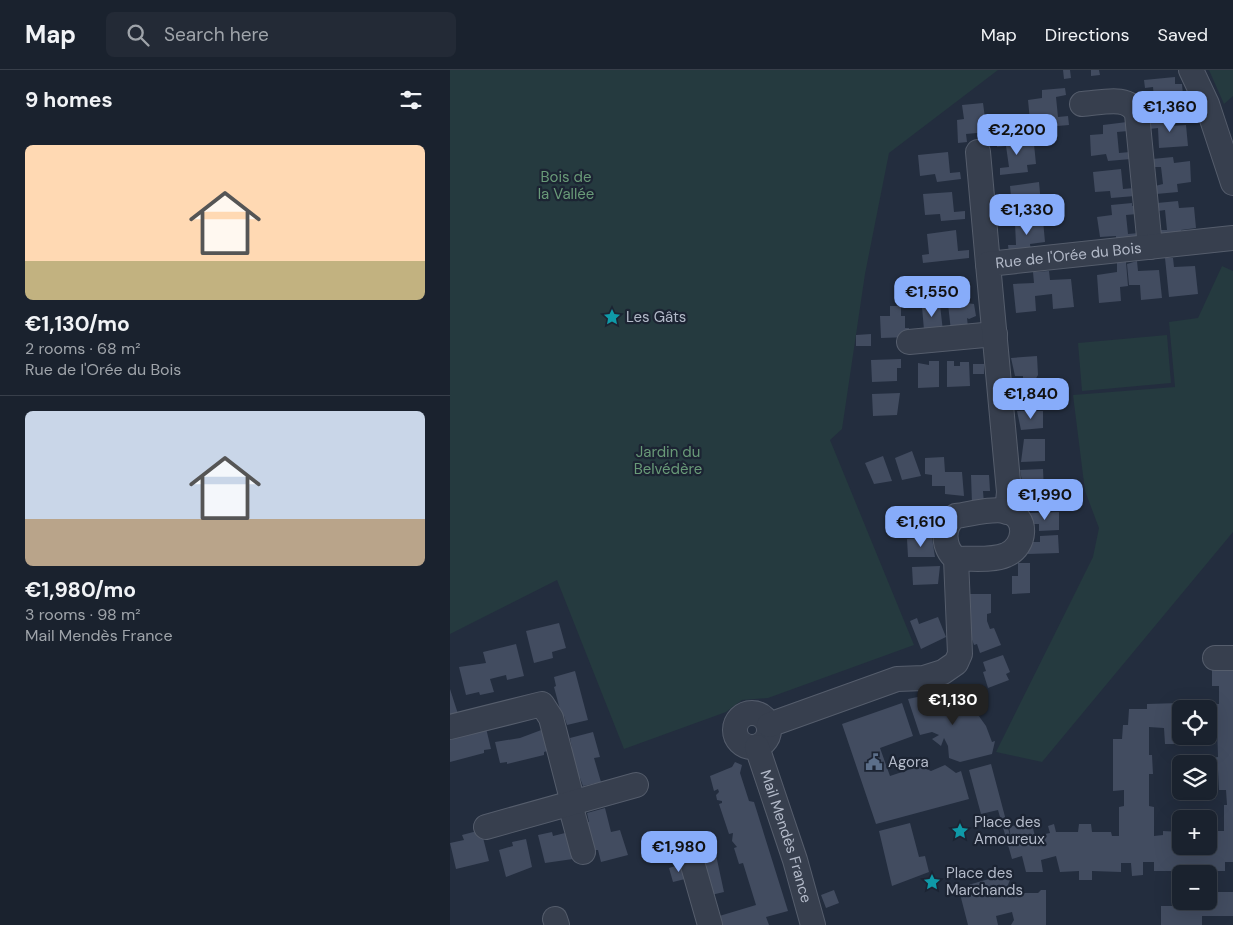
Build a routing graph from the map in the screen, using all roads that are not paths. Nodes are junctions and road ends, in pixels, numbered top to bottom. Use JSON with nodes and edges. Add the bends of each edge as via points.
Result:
{"nodes":[{"id":1,"x":1191,"y":70,"type":"edge"},
{"id":2,"x":1082,"y":104,"type":"dead end"},
{"id":3,"x":978,"y":152,"type":"dead end"},
{"id":4,"x":1233,"y":183,"type":"edge"},
{"id":5,"x":1233,"y":238,"type":"edge"},
{"id":6,"x":1150,"y":247,"type":"junction"},
{"id":7,"x":988,"y":264,"type":"junction"},
{"id":8,"x":995,"y":334,"type":"junction"},
{"id":9,"x":909,"y":342,"type":"dead end"},
{"id":10,"x":1007,"y":512,"type":"junction"},
{"id":11,"x":956,"y":559,"type":"junction"},
{"id":12,"x":769,"y":725,"type":"junction"},
{"id":13,"x":450,"y":727,"type":"edge"},
{"id":14,"x":757,"y":747,"type":"junction"},
{"id":15,"x":636,"y":785,"type":"dead end"},
{"id":16,"x":572,"y":804,"type":"junction"},
{"id":17,"x":486,"y":827,"type":"dead end"},
{"id":18,"x":583,"y":852,"type":"dead end"},
{"id":19,"x":692,"y":862,"type":"dead end"},
{"id":20,"x":710,"y":925,"type":"edge"},
{"id":21,"x":813,"y":925,"type":"edge"}],
"edges":[{"from":1,"to":4,"type":"street","via":[[1207,104]]},
{"from":2,"to":6,"type":"street","name":"Rue de l'Orée du Bois","via":[[1126,101],[1134,106]]},
{"from":3,"to":7,"type":"street","name":"Rue de l'Orée du Bois"},
{"from":5,"to":6,"type":"street","name":"Rue de l'Orée du Bois"},
{"from":6,"to":7,"type":"street","name":"Rue de l'Orée du Bois"},
{"from":7,"to":8,"type":"street","name":"Rue de l'Orée du Bois"},
{"from":8,"to":9,"type":"street"},
{"from":8,"to":10,"type":"street","name":"Rue de l'Orée du Bois","via":[[1009,492]]},
{"from":10,"to":11,"type":"street","via":[[951,519],[946,542]]},
{"from":10,"to":11,"type":"street","via":[[1018,518],[1022,526],[1022,537],[1016,548],[998,557]]},
{"from":11,"to":12,"type":"street","via":[[960,654],[951,668],[924,678],[898,679]]},
{"from":12,"to":14,"type":"street","via":[[768,739]]},
{"from":12,"to":14,"type":"street","via":[[762,716],[752,713],[737,723],[735,732],[741,743]]},
{"from":13,"to":16,"type":"street","via":[[542,704],[551,718]]},
{"from":14,"to":21,"type":"street","name":"Mail Mendès France"},
{"from":15,"to":16,"type":"street"},
{"from":16,"to":17,"type":"street"},
{"from":16,"to":18,"type":"street"},
{"from":19,"to":20,"type":"street"}]}
